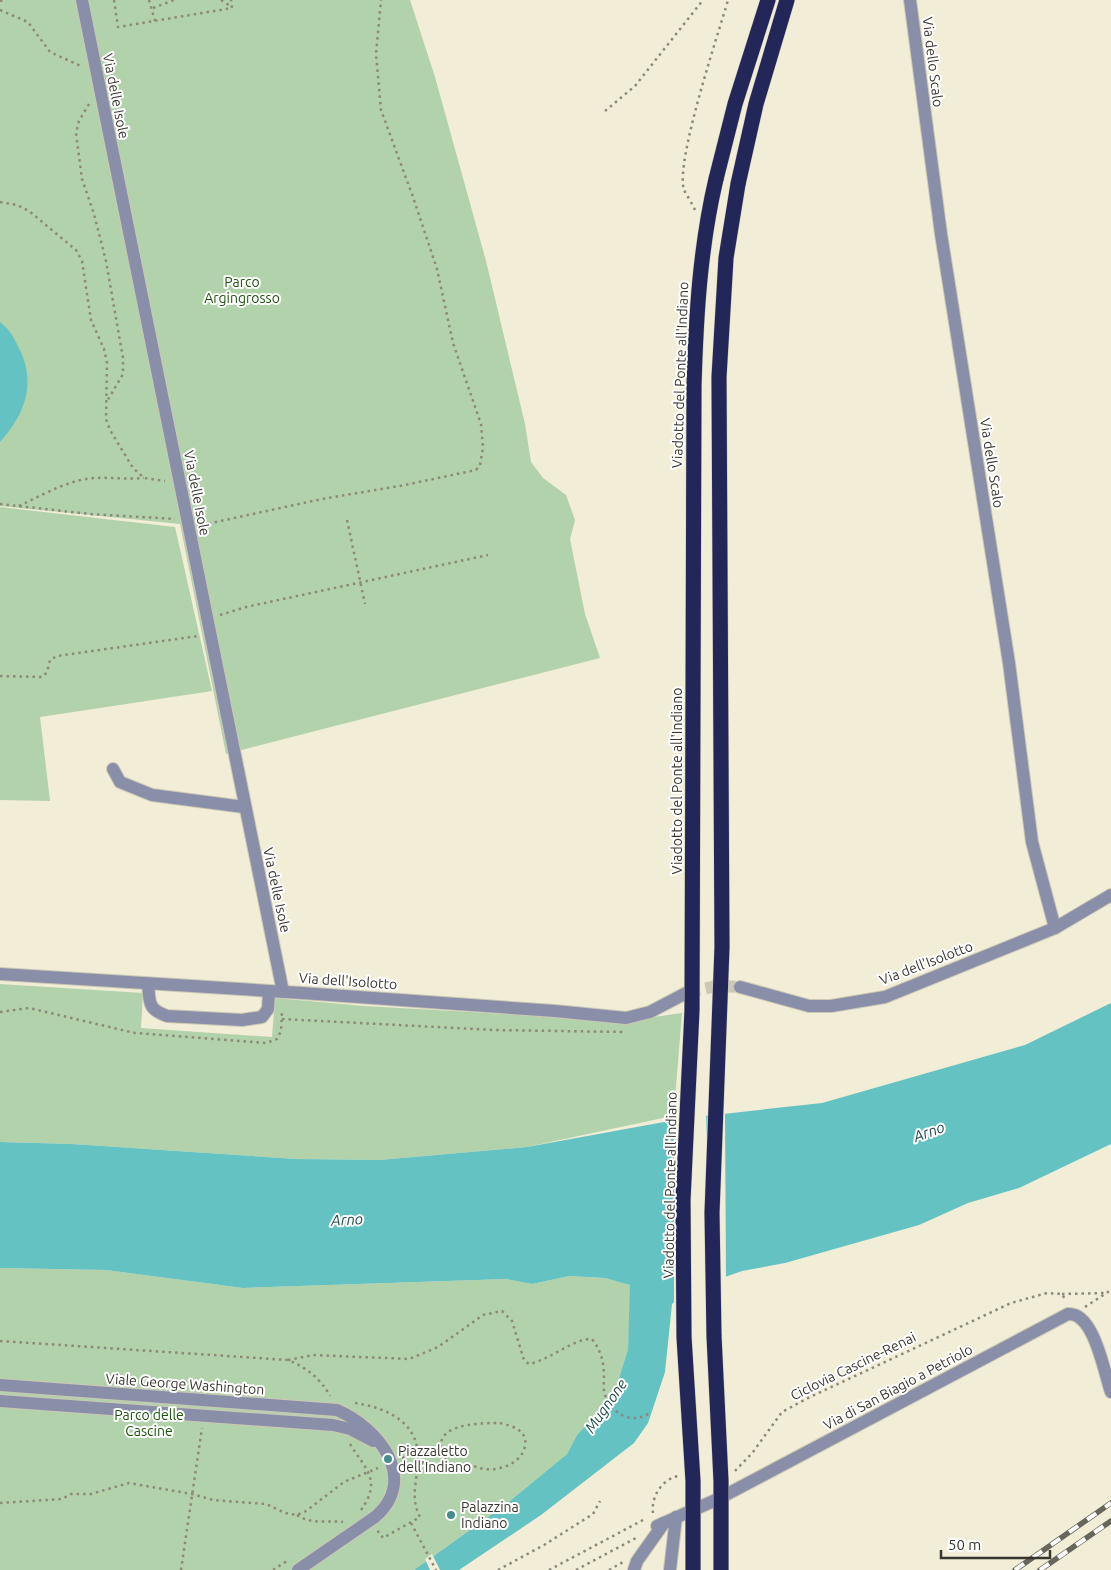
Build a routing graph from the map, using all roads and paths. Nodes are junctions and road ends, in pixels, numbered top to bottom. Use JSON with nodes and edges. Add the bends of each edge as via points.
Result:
{"nodes":[{"id":1,"x":82,"y":0,"type":"edge"},
{"id":2,"x":114,"y":0,"type":"edge"},
{"id":3,"x":150,"y":0,"type":"edge"},
{"id":4,"x":174,"y":0,"type":"edge"},
{"id":5,"x":221,"y":0,"type":"edge"},
{"id":6,"x":231,"y":0,"type":"edge"},
{"id":7,"x":381,"y":0,"type":"edge"},
{"id":8,"x":703,"y":0,"type":"edge"},
{"id":9,"x":728,"y":0,"type":"edge"},
{"id":10,"x":768,"y":0,"type":"edge"},
{"id":11,"x":787,"y":0,"type":"edge"},
{"id":12,"x":910,"y":0,"type":"edge"},
{"id":13,"x":153,"y":8,"type":"junction"},
{"id":14,"x":232,"y":8,"type":"junction"},
{"id":15,"x":0,"y":10,"type":"edge"},
{"id":16,"x":155,"y":21,"type":"junction"},
{"id":17,"x":96,"y":74,"type":"junction"},
{"id":18,"x":100,"y":91,"type":"junction"},
{"id":19,"x":605,"y":111,"type":"dead end"},
{"id":20,"x":0,"y":202,"type":"edge"},
{"id":21,"x":696,"y":210,"type":"dead end"},
{"id":22,"x":106,"y":403,"type":"junction"},
{"id":23,"x":144,"y":478,"type":"junction"},
{"id":24,"x":180,"y":483,"type":"junction"},
{"id":25,"x":0,"y":504,"type":"edge"},
{"id":26,"x":18,"y":506,"type":"junction"},
{"id":27,"x":347,"y":520,"type":"dead end"},
{"id":28,"x":187,"y":524,"type":"junction"},
{"id":29,"x":488,"y":555,"type":"dead end"},
{"id":30,"x":360,"y":582,"type":"junction"},
{"id":31,"x":365,"y":604,"type":"dead end"},
{"id":32,"x":207,"y":619,"type":"junction"},
{"id":33,"x":210,"y":634,"type":"junction"},
{"id":34,"x":0,"y":676,"type":"edge"},
{"id":35,"x":113,"y":768,"type":"dead end"},
{"id":36,"x":244,"y":806,"type":"junction"},
{"id":37,"x":1111,"y":895,"type":"edge"},
{"id":38,"x":1055,"y":928,"type":"junction"},
{"id":39,"x":0,"y":974,"type":"edge"},
{"id":40,"x":148,"y":984,"type":"junction"},
{"id":41,"x":740,"y":987,"type":"tunnel mouth"},
{"id":42,"x":269,"y":991,"type":"junction"},
{"id":43,"x":283,"y":992,"type":"junction"},
{"id":44,"x":688,"y":992,"type":"tunnel mouth"},
{"id":45,"x":282,"y":1019,"type":"dead end"},
{"id":46,"x":627,"y":1032,"type":"dead end"},
{"id":47,"x":1111,"y":1290,"type":"edge"},
{"id":48,"x":1106,"y":1293,"type":"junction"},
{"id":49,"x":1062,"y":1294,"type":"junction"},
{"id":50,"x":1074,"y":1314,"type":"junction"},
{"id":51,"x":0,"y":1341,"type":"edge"},
{"id":52,"x":288,"y":1360,"type":"junction"},
{"id":53,"x":0,"y":1385,"type":"edge"},
{"id":54,"x":1111,"y":1392,"type":"edge"},
{"id":55,"x":332,"y":1399,"type":"dead end"},
{"id":56,"x":0,"y":1401,"type":"edge"},
{"id":57,"x":651,"y":1412,"type":"dead end"},
{"id":58,"x":204,"y":1416,"type":"junction"},
{"id":59,"x":343,"y":1427,"type":"junction"},
{"id":60,"x":363,"y":1430,"type":"junction"},
{"id":61,"x":441,"y":1448,"type":"junction"},
{"id":62,"x":418,"y":1452,"type":"dead end"},
{"id":63,"x":368,"y":1472,"type":"junction"},
{"id":64,"x":732,"y":1473,"type":"dead end"},
{"id":65,"x":685,"y":1475,"type":"dead end"},
{"id":66,"x":192,"y":1494,"type":"junction"},
{"id":67,"x":600,"y":1501,"type":"dead end"},
{"id":68,"x":0,"y":1503,"type":"edge"},
{"id":69,"x":297,"y":1515,"type":"junction"},
{"id":70,"x":356,"y":1515,"type":"dead end"},
{"id":71,"x":350,"y":1518,"type":"dead end"},
{"id":72,"x":420,"y":1518,"type":"dead end"},
{"id":73,"x":663,"y":1521,"type":"junction"},
{"id":74,"x":345,"y":1522,"type":"junction"},
{"id":75,"x":411,"y":1524,"type":"junction"},
{"id":76,"x":337,"y":1527,"type":"dead end"},
{"id":77,"x":355,"y":1531,"type":"junction"},
{"id":78,"x":644,"y":1533,"type":"dead end"},
{"id":79,"x":384,"y":1538,"type":"dead end"},
{"id":80,"x":292,"y":1558,"type":"dead end"},
{"id":81,"x":181,"y":1570,"type":"edge"},
{"id":82,"x":273,"y":1570,"type":"edge"},
{"id":83,"x":298,"y":1570,"type":"edge"},
{"id":84,"x":436,"y":1570,"type":"edge"},
{"id":85,"x":498,"y":1570,"type":"edge"},
{"id":86,"x":549,"y":1570,"type":"edge"},
{"id":87,"x":576,"y":1570,"type":"edge"},
{"id":88,"x":634,"y":1570,"type":"edge"},
{"id":89,"x":670,"y":1570,"type":"edge"},
{"id":90,"x":693,"y":1570,"type":"edge"},
{"id":91,"x":721,"y":1570,"type":"edge"}],
"edges":[{"from":1,"to":17,"type":"street","name":"Via delle Isole"},
{"from":2,"to":16,"type":"path","via":[[118,27]]},
{"from":3,"to":13,"type":"path"},
{"from":4,"to":13,"type":"path"},
{"from":5,"to":14,"type":"path"},
{"from":6,"to":14,"type":"path"},
{"from":7,"to":28,"type":"path","via":[[376,54],[381,110],[437,269],[453,342],[481,424],[483,448],[480,465],[476,470],[405,485]]},
{"from":8,"to":19,"type":"path","via":[[635,86]]},
{"from":9,"to":21,"type":"path","via":[[691,128],[683,174],[684,189]]},
{"from":10,"to":90,"type":"highway","name":"Viadotto del Ponte all'Indiano","bridge":true,"via":[[735,104],[716,179],[697,303],[692,1010],[683,1200],[684,1337],[693,1481]]},
{"from":11,"to":91,"type":"highway","bridge":true,"via":[[756,104],[738,184],[726,258],[719,377],[722,947],[712,1213]]},
{"from":12,"to":38,"type":"street","name":"Via dello Scalo","via":[[940,234],[1009,663],[1032,842]]},
{"from":13,"to":16,"type":"path"},
{"from":14,"to":16,"type":"path"},
{"from":15,"to":17,"type":"path","via":[[28,22],[50,52]]},
{"from":17,"to":18,"type":"street","name":"Via delle Isole"},
{"from":18,"to":22,"type":"path","via":[[79,121],[76,133],[82,179],[106,261],[123,358],[123,374]]},
{"from":18,"to":24,"type":"street","name":"Via delle Isole"},
{"from":20,"to":22,"type":"path","via":[[29,211],[76,250],[82,262],[91,320],[107,363]]},
{"from":22,"to":23,"type":"path","via":[[110,430],[133,468]]},
{"from":23,"to":24,"type":"path"},
{"from":23,"to":26,"type":"path","via":[[87,479],[64,484]]},
{"from":24,"to":28,"type":"street","name":"Via delle Isole"},
{"from":25,"to":26,"type":"path"},
{"from":26,"to":28,"type":"path"},
{"from":27,"to":30,"type":"path"},
{"from":28,"to":32,"type":"street","name":"Via delle Isole"},
{"from":29,"to":30,"type":"path"},
{"from":30,"to":31,"type":"path"},
{"from":30,"to":32,"type":"path"},
{"from":32,"to":33,"type":"street","name":"Via delle Isole"},
{"from":33,"to":34,"type":"path","via":[[57,656],[50,660],[48,672],[42,677]]},
{"from":33,"to":36,"type":"street","name":"Via delle Isole"},
{"from":35,"to":36,"type":"street","via":[[120,782],[152,795]]},
{"from":36,"to":43,"type":"street","name":"Via delle Isole"},
{"from":37,"to":38,"type":"street","name":"Via dell'Isolotto"},
{"from":38,"to":41,"type":"street","name":"Via dell'Isolotto","via":[[885,997],[831,1006],[809,1006]]},
{"from":39,"to":40,"type":"street","name":"Via dell'Isolotto"},
{"from":40,"to":42,"type":"street","name":"Via dell'Isolotto"},
{"from":40,"to":42,"type":"street","via":[[150,1006],[155,1012],[176,1017],[242,1020],[262,1017],[268,1009]]},
{"from":42,"to":43,"type":"street","name":"Via dell'Isolotto"},
{"from":43,"to":44,"type":"street","name":"Via dell'Isolotto","via":[[626,1018],[650,1012]]},
{"from":45,"to":46,"type":"path","via":[[494,1030]]},
{"from":47,"to":48,"type":"path","name":"Ciclovia Cascine-Renai"},
{"from":48,"to":49,"type":"path","name":"Ciclovia Cascine-Renai"},
{"from":48,"to":50,"type":"path","name":"Ciclovia Cascine-Renai"},
{"from":49,"to":50,"type":"path"},
{"from":49,"to":64,"type":"path","name":"Ciclovia Cascine-Renai","via":[[1047,1293],[1011,1303],[782,1412],[753,1452]]},
{"from":50,"to":54,"type":"street","via":[[1085,1322],[1092,1334]]},
{"from":50,"to":73,"type":"street","name":"Via di San Biagio a Petriolo","via":[[1061,1316],[718,1499]]},
{"from":51,"to":52,"type":"path"},
{"from":52,"to":55,"type":"path","via":[[317,1377]]},
{"from":52,"to":57,"type":"path","via":[[313,1355],[409,1359],[438,1347],[483,1315],[502,1311],[512,1321],[524,1360],[529,1364],[550,1358],[584,1339],[592,1339],[604,1363],[604,1394],[611,1405],[630,1419],[638,1419]]},
{"from":53,"to":60,"type":"street","name":"Viale George Washington","via":[[337,1410]]},
{"from":56,"to":58,"type":"street"},
{"from":58,"to":59,"type":"street"},
{"from":58,"to":66,"type":"path"},
{"from":59,"to":60,"type":"street"},
{"from":59,"to":63,"type":"path"},
{"from":60,"to":77,"type":"street","via":[[383,1448],[395,1475],[393,1493],[385,1508]]},
{"from":61,"to":61,"type":"path","via":[[448,1463],[504,1468],[520,1456],[525,1438],[511,1426],[483,1424],[452,1429],[444,1434]]},
{"from":61,"to":62,"type":"path"},
{"from":63,"to":69,"type":"path","via":[[344,1482]]},
{"from":63,"to":70,"type":"path","via":[[372,1491]]},
{"from":65,"to":73,"type":"path","via":[[670,1479],[659,1489],[653,1502]]},
{"from":66,"to":68,"type":"path","via":[[128,1483],[91,1494],[71,1494],[62,1499]]},
{"from":66,"to":69,"type":"path","via":[[222,1502],[266,1504]]},
{"from":66,"to":81,"type":"path"},
{"from":67,"to":85,"type":"path","via":[[593,1514]]},
{"from":69,"to":74,"type":"path","via":[[320,1524]]},
{"from":71,"to":74,"type":"path"},
{"from":72,"to":75,"type":"path"},
{"from":73,"to":86,"type":"path"},
{"from":73,"to":88,"type":"street"},
{"from":73,"to":89,"type":"street"},
{"from":74,"to":76,"type":"path"},
{"from":74,"to":77,"type":"path"},
{"from":75,"to":79,"type":"path"},
{"from":75,"to":84,"type":"path"},
{"from":77,"to":83,"type":"street"},
{"from":78,"to":87,"type":"path"},
{"from":80,"to":82,"type":"path"}]}
